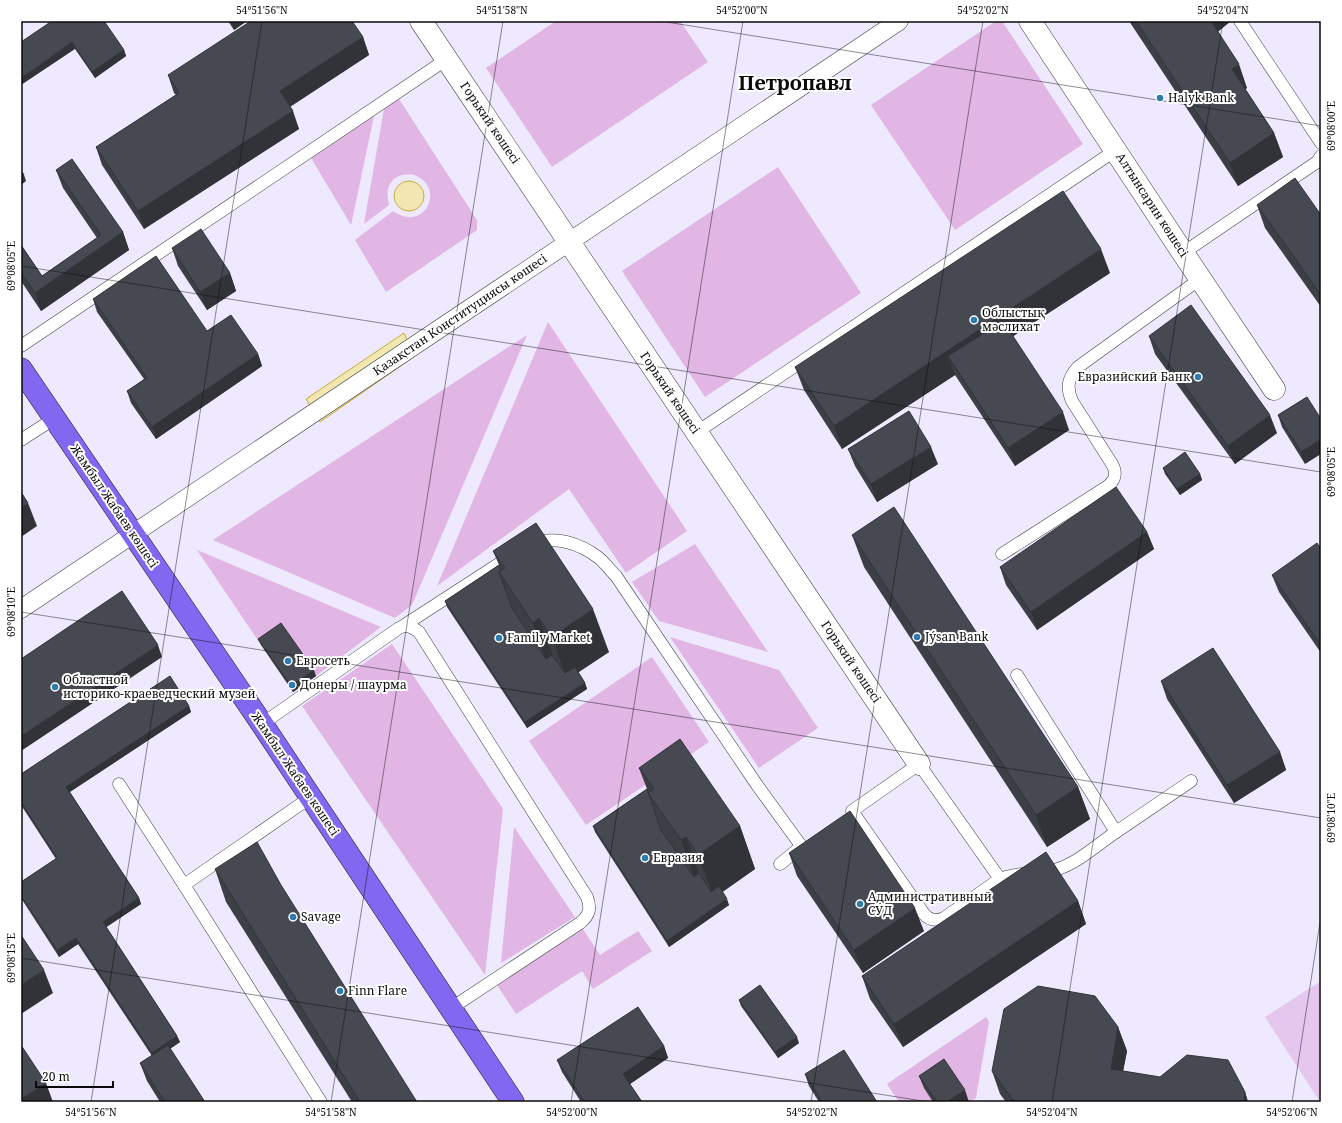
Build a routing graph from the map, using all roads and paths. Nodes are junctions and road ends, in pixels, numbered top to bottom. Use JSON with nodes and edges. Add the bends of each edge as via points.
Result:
{"nodes":[{"id":1,"x":421,"y":21,"type":"edge"},
{"id":2,"x":899,"y":21,"type":"edge"},
{"id":3,"x":1030,"y":21,"type":"edge"},
{"id":4,"x":1240,"y":21,"type":"edge"},
{"id":5,"x":447,"y":59,"type":"junction"},
{"id":6,"x":1321,"y":143,"type":"edge"},
{"id":7,"x":1116,"y":150,"type":"junction"},
{"id":8,"x":1321,"y":156,"type":"edge"},
{"id":9,"x":569,"y":242,"type":"junction"},
{"id":10,"x":1183,"y":253,"type":"junction"},
{"id":11,"x":1200,"y":279,"type":"junction"},
{"id":12,"x":21,"y":346,"type":"edge"},
{"id":13,"x":21,"y":369,"type":"edge"},
{"id":14,"x":1274,"y":388,"type":"dead end"},
{"id":15,"x":55,"y":418,"type":"junction"},
{"id":16,"x":697,"y":432,"type":"junction"},
{"id":17,"x":21,"y":440,"type":"edge"},
{"id":18,"x":133,"y":534,"type":"junction"},
{"id":19,"x":1002,"y":554,"type":"dead end"},
{"id":20,"x":21,"y":609,"type":"edge"},
{"id":21,"x":403,"y":626,"type":"junction"},
{"id":22,"x":1017,"y":675,"type":"dead end"},
{"id":23,"x":262,"y":724,"type":"junction"},
{"id":24,"x":919,"y":764,"type":"junction"},
{"id":25,"x":1191,"y":781,"type":"dead end"},
{"id":26,"x":118,"y":784,"type":"dead end"},
{"id":27,"x":311,"y":797,"type":"junction"},
{"id":28,"x":852,"y":811,"type":"junction"},
{"id":29,"x":840,"y":820,"type":"edge"},
{"id":30,"x":1116,"y":832,"type":"junction"},
{"id":31,"x":814,"y":838,"type":"edge"},
{"id":32,"x":802,"y":847,"type":"junction"},
{"id":33,"x":780,"y":864,"type":"dead end"},
{"id":34,"x":1000,"y":879,"type":"junction"},
{"id":35,"x":184,"y":885,"type":"junction"},
{"id":36,"x":450,"y":1009,"type":"junction"},
{"id":37,"x":320,"y":1102,"type":"edge"},
{"id":38,"x":513,"y":1102,"type":"edge"}],
"edges":[{"from":1,"to":5,"type":"street","name":"Горький көшесі"},
{"from":2,"to":9,"type":"street","name":"Қазақстан Конституциясы көшесі"},
{"from":3,"to":7,"type":"street","name":"Алтынсарин көшесі"},
{"from":4,"to":6,"type":"lane"},
{"from":5,"to":9,"type":"street","name":"Горький көшесі"},
{"from":5,"to":12,"type":"lane"},
{"from":7,"to":10,"type":"street","name":"Алтынсарин көшесі"},
{"from":7,"to":16,"type":"lane"},
{"from":8,"to":10,"type":"lane","via":[[1317,162]]},
{"from":9,"to":16,"type":"street","name":"Горький көшесі"},
{"from":9,"to":18,"type":"street","name":"Қазақстан Конституциясы көшесі"},
{"from":10,"to":11,"type":"street","name":"Алтынсарин көшесі"},
{"from":11,"to":14,"type":"street","name":"Алтынсарин көшесі"},
{"from":11,"to":19,"type":"lane","via":[[1071,374],[1069,392],[1072,401],[1112,464],[1115,476],[1108,486]]},
{"from":13,"to":15,"type":"main road","name":"Жамбыл Жабаев көшесі"},
{"from":15,"to":17,"type":"lane"},
{"from":15,"to":18,"type":"main road","name":"Жамбыл Жабаев көшесі"},
{"from":16,"to":24,"type":"street","name":"Горький көшесі"},
{"from":18,"to":20,"type":"street","name":"Қазақстан Конституциясы көшесі"},
{"from":18,"to":23,"type":"main road","name":"Жамбыл Жабаев көшесі"},
{"from":21,"to":23,"type":"lane"},
{"from":21,"to":32,"type":"lane","via":[[519,551],[538,542],[561,540],[582,547],[600,559],[623,586],[757,785]]},
{"from":21,"to":36,"type":"lane","via":[[409,626],[419,632],[590,904],[590,911],[580,923]]},
{"from":22,"to":30,"type":"lane"},
{"from":23,"to":27,"type":"main road","name":"Жамбыл Жабаев көшесі"},
{"from":24,"to":28,"type":"lane"},
{"from":24,"to":34,"type":"lane"},
{"from":25,"to":30,"type":"lane"},
{"from":26,"to":35,"type":"lane"},
{"from":27,"to":35,"type":"lane"},
{"from":27,"to":36,"type":"main road","name":"Жамбыл Жабаев көшесі"},
{"from":28,"to":29,"type":"lane"},
{"from":28,"to":34,"type":"lane","via":[[927,918],[944,918]]},
{"from":30,"to":34,"type":"lane","via":[[1064,866]]},
{"from":31,"to":32,"type":"lane"},
{"from":32,"to":33,"type":"lane"},
{"from":35,"to":37,"type":"lane"},
{"from":36,"to":38,"type":"main road","name":"Жамбыл Жабаев көшесі"}]}
